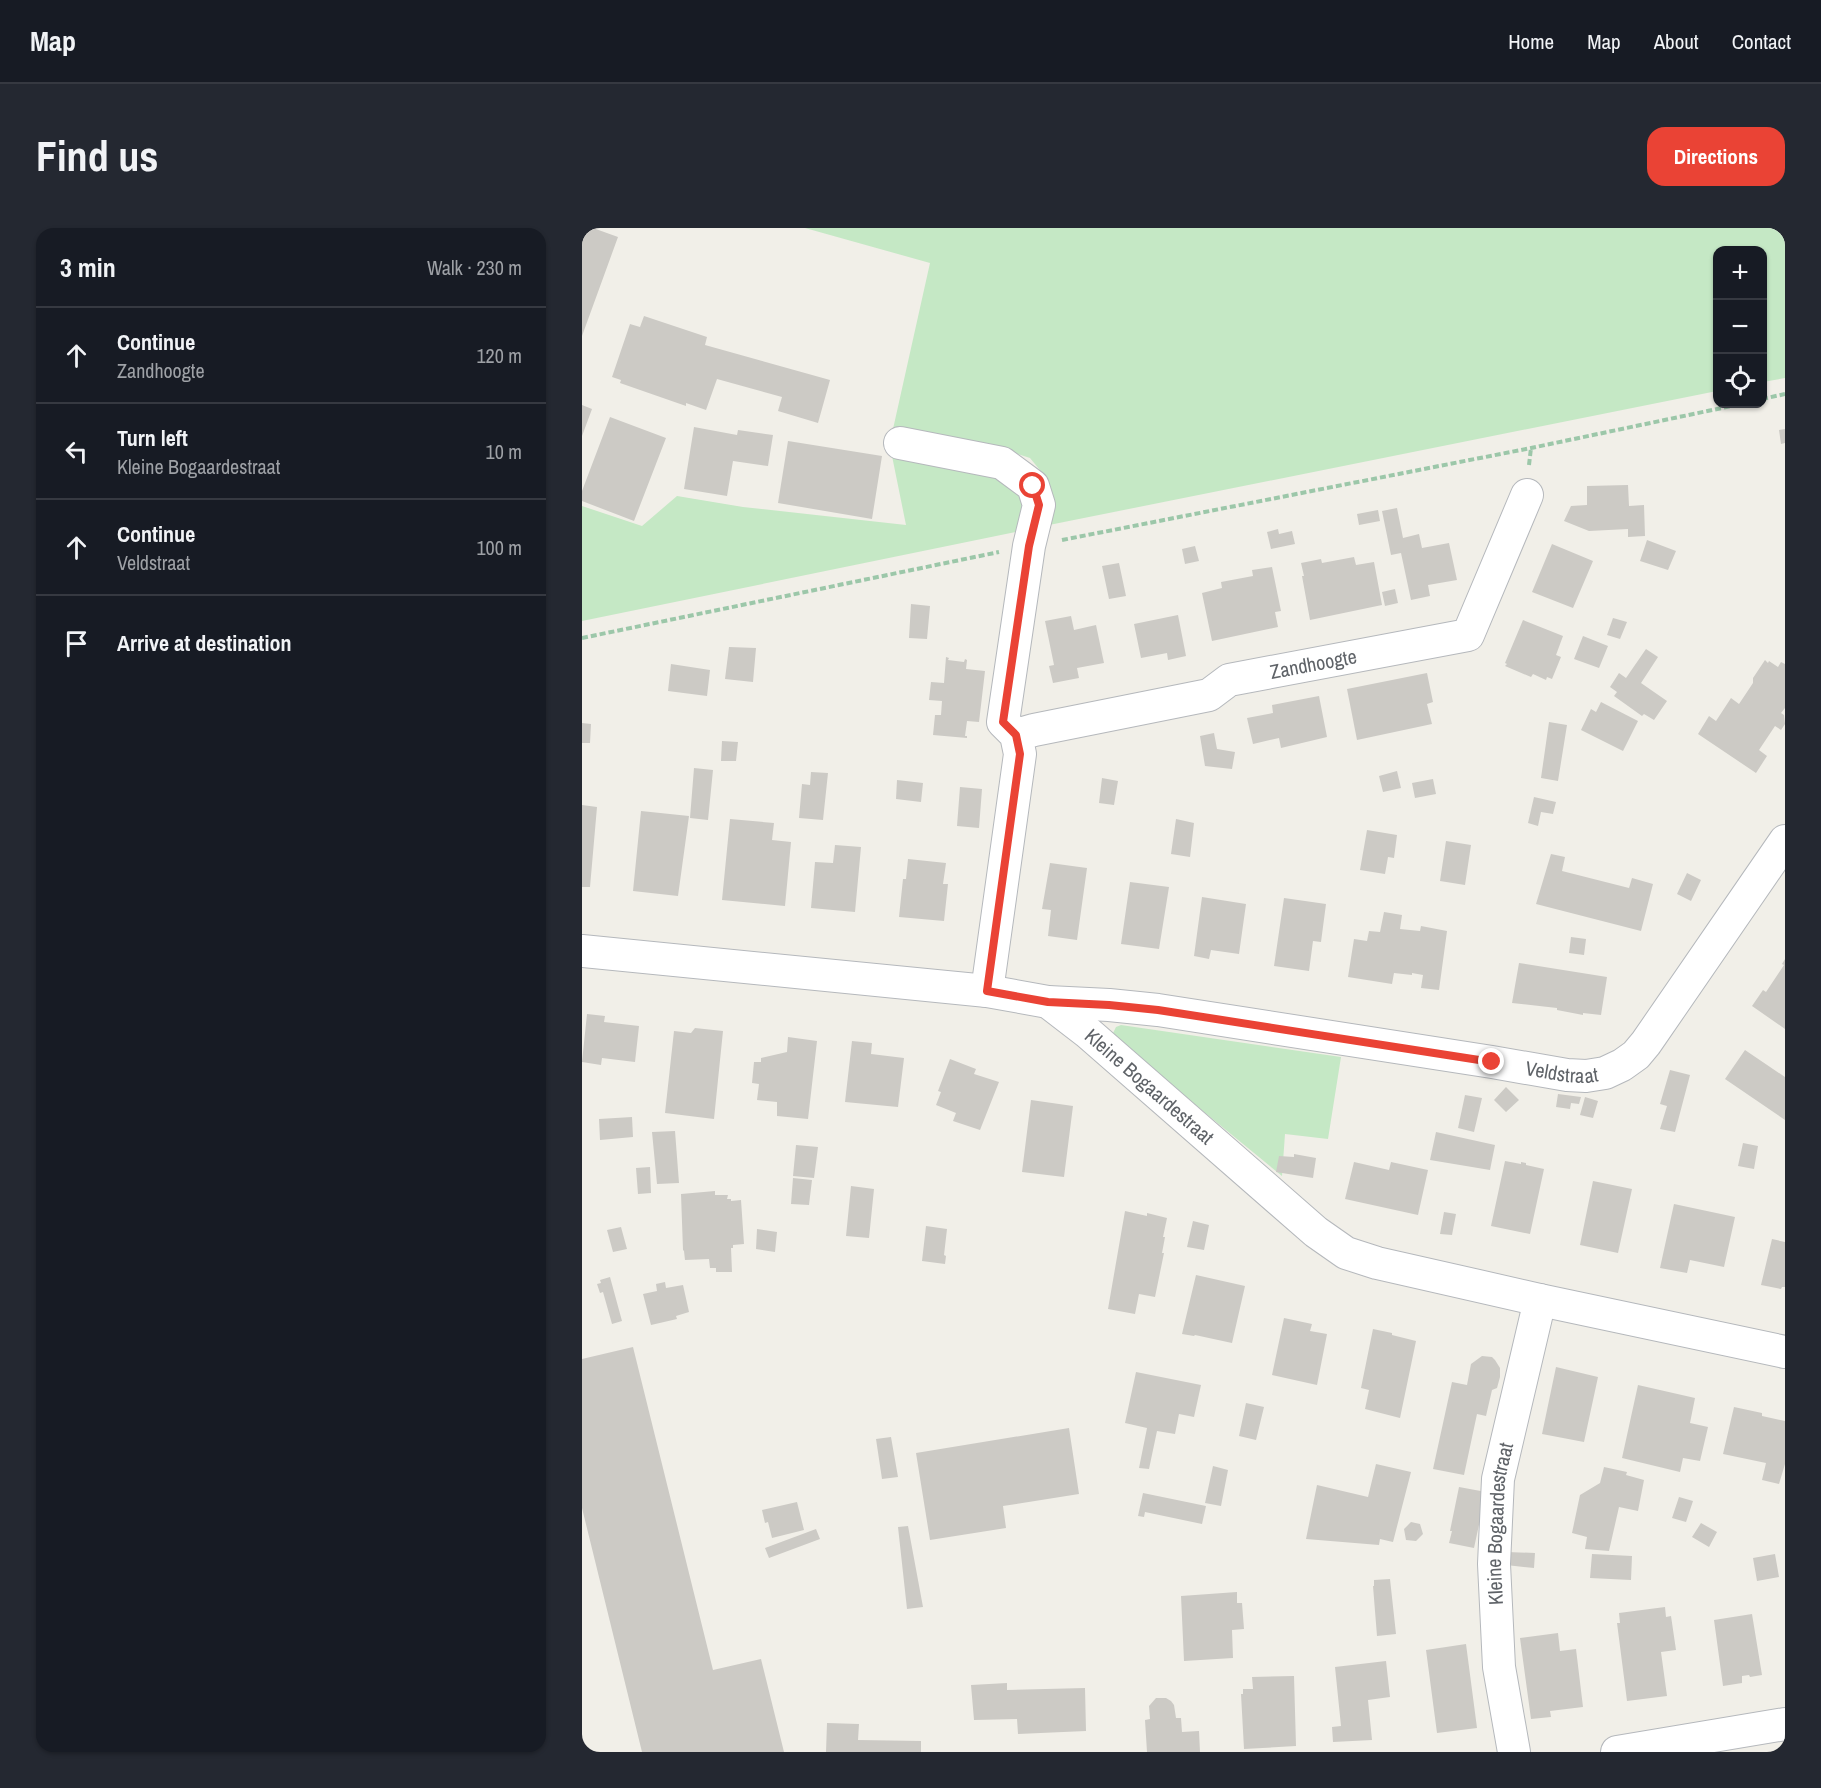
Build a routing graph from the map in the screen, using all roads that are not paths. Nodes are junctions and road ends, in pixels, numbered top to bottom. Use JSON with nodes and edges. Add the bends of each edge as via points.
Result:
{"nodes":[{"id":1,"x":900,"y":443,"type":"dead end"},
{"id":2,"x":1527,"y":495,"type":"dead end"},
{"id":3,"x":1016,"y":735,"type":"junction"},
{"id":4,"x":1785,"y":841,"type":"edge"},
{"id":5,"x":582,"y":951,"type":"edge"},
{"id":6,"x":987,"y":991,"type":"junction"},
{"id":7,"x":1048,"y":1002,"type":"junction"},
{"id":8,"x":1540,"y":1300,"type":"junction"},
{"id":9,"x":1785,"y":1352,"type":"edge"},
{"id":10,"x":1785,"y":1724,"type":"edge"},
{"id":11,"x":1514,"y":1752,"type":"edge"},
{"id":12,"x":1617,"y":1752,"type":"edge"}],
"edges":[{"from":1,"to":3,"type":"street","via":[[1002,463],[1033,486],[1039,505],[1029,546],[1003,722]]},
{"from":2,"to":3,"type":"street","name":"Zandhoogte","via":[[1468,635],[1229,680],[1209,695]]},
{"from":3,"to":6,"type":"street","via":[[1020,754]]},
{"from":4,"to":7,"type":"street","name":"Veldstraat","via":[[1647,1042],[1636,1055],[1605,1073],[1567,1075],[1158,1010]]},
{"from":5,"to":6,"type":"street","name":"Kleine Bogaardestraat"},
{"from":6,"to":7,"type":"street","name":"Kleine Bogaardestraat"},
{"from":7,"to":8,"type":"street","name":"Kleine Bogaardestraat","via":[[1316,1232],[1346,1253]]},
{"from":8,"to":9,"type":"street","name":"Kleine Bogaardestraat"},
{"from":8,"to":11,"type":"street","name":"Kleine Bogaardestraat","via":[[1498,1479],[1494,1564],[1499,1666]]},
{"from":10,"to":12,"type":"street"}]}
